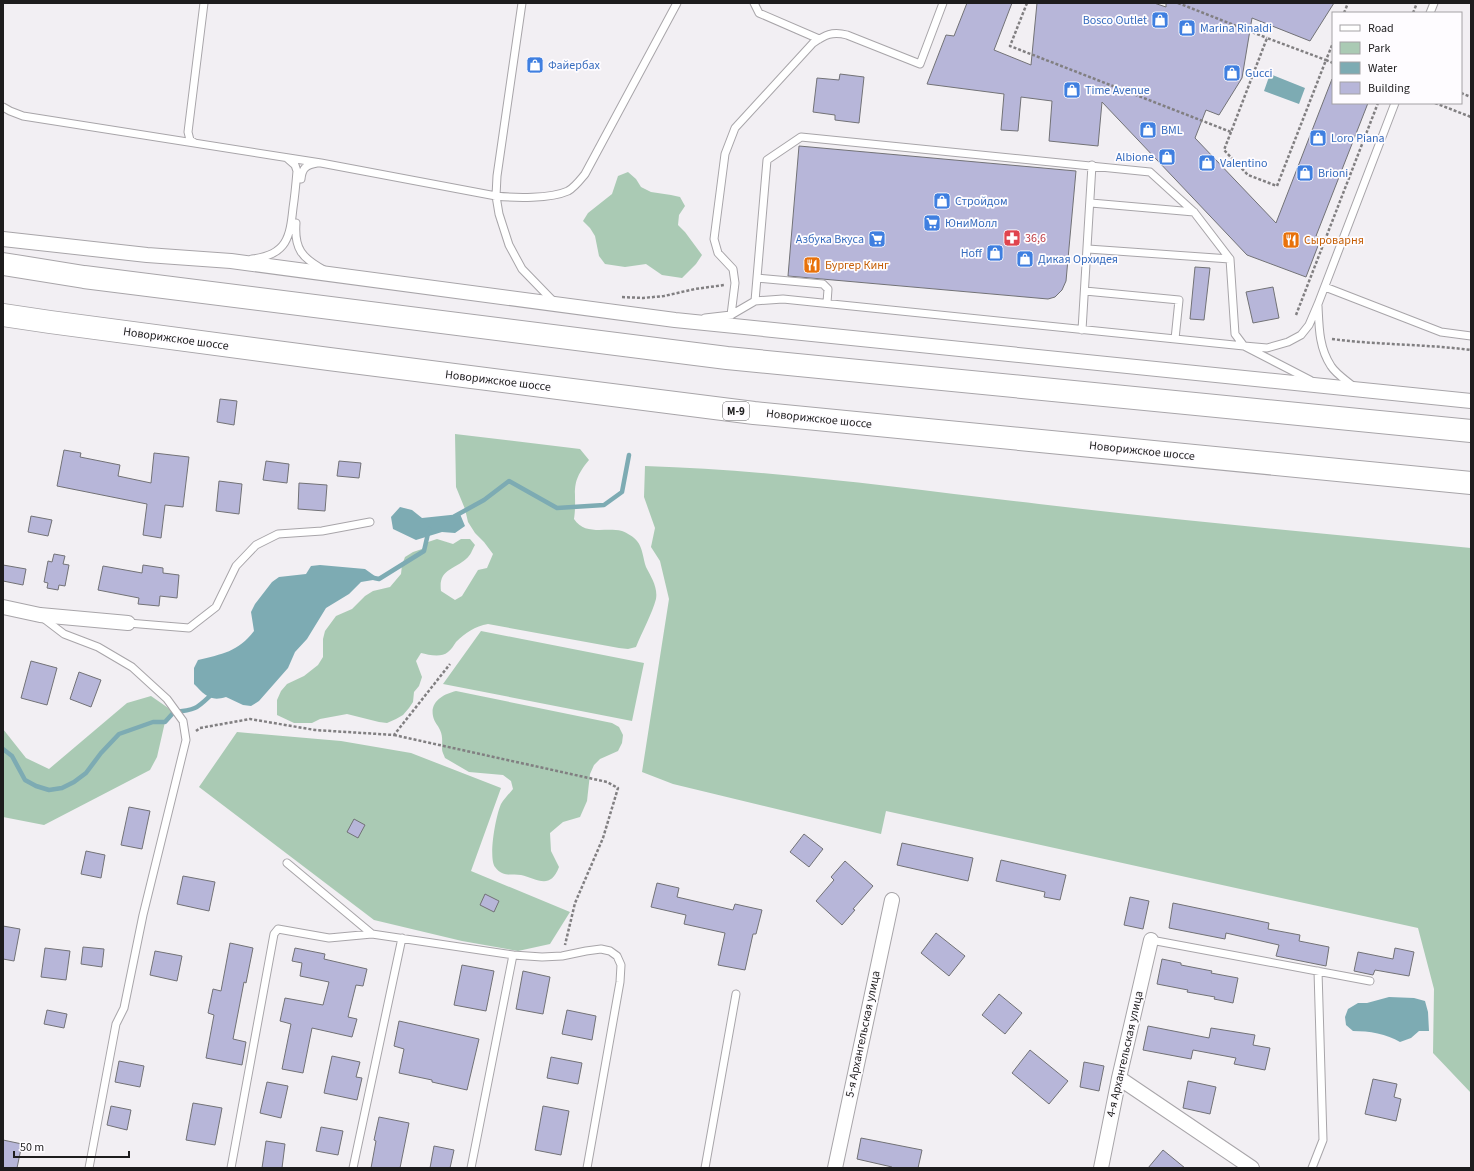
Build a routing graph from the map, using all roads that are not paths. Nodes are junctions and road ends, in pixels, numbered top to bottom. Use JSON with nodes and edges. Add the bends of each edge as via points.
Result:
{"nodes":[{"id":1,"x":204,"y":3,"type":"edge"},
{"id":2,"x":522,"y":3,"type":"edge"},
{"id":3,"x":677,"y":3,"type":"edge"},
{"id":4,"x":754,"y":3,"type":"edge"},
{"id":5,"x":943,"y":3,"type":"edge"},
{"id":6,"x":819,"y":39,"type":"junction"},
{"id":7,"x":1395,"y":104,"type":"edge"},
{"id":8,"x":3,"y":107,"type":"edge"},
{"id":9,"x":196,"y":143,"type":"junction"},
{"id":10,"x":286,"y":157,"type":"junction"},
{"id":11,"x":321,"y":162,"type":"junction"},
{"id":12,"x":1092,"y":165,"type":"junction"},
{"id":13,"x":496,"y":196,"type":"junction"},
{"id":14,"x":1091,"y":203,"type":"junction"},
{"id":15,"x":1194,"y":212,"type":"junction"},
{"id":16,"x":3,"y":239,"type":"edge"},
{"id":17,"x":1088,"y":249,"type":"junction"},
{"id":18,"x":1230,"y":259,"type":"junction"},
{"id":19,"x":231,"y":261,"type":"junction"},
{"id":20,"x":3,"y":264,"type":"edge"},
{"id":21,"x":334,"y":275,"type":"junction"},
{"id":22,"x":757,"y":278,"type":"junction"},
{"id":23,"x":1325,"y":287,"type":"junction"},
{"id":24,"x":1085,"y":291,"type":"junction"},
{"id":25,"x":755,"y":301,"type":"junction"},
{"id":26,"x":827,"y":303,"type":"junction"},
{"id":27,"x":1318,"y":304,"type":"junction"},
{"id":28,"x":557,"y":305,"type":"junction"},
{"id":29,"x":3,"y":315,"type":"edge"},
{"id":30,"x":731,"y":315,"type":"junction"},
{"id":31,"x":675,"y":320,"type":"junction"},
{"id":32,"x":1082,"y":330,"type":"junction"},
{"id":33,"x":1471,"y":336,"type":"edge"},
{"id":34,"x":1175,"y":339,"type":"junction"},
{"id":35,"x":1244,"y":346,"type":"junction"},
{"id":36,"x":1323,"y":387,"type":"junction"},
{"id":37,"x":1359,"y":390,"type":"junction"},
{"id":38,"x":1471,"y":402,"type":"edge"},
{"id":39,"x":1471,"y":431,"type":"edge"},
{"id":40,"x":1471,"y":483,"type":"edge"},
{"id":41,"x":370,"y":522,"type":"dead end"},
{"id":42,"x":3,"y":607,"type":"edge"},
{"id":43,"x":40,"y":616,"type":"junction"},
{"id":44,"x":128,"y":623,"type":"joint"},
{"id":45,"x":287,"y":863,"type":"dead end"},
{"id":46,"x":892,"y":900,"type":"dead end"},
{"id":47,"x":372,"y":934,"type":"junction"},
{"id":48,"x":402,"y":938,"type":"junction"},
{"id":49,"x":1151,"y":940,"type":"joint"},
{"id":50,"x":514,"y":955,"type":"junction"},
{"id":51,"x":1318,"y":971,"type":"junction"},
{"id":52,"x":1370,"y":981,"type":"dead end"},
{"id":53,"x":736,"y":994,"type":"dead end"},
{"id":54,"x":1119,"y":1078,"type":"junction"},
{"id":55,"x":89,"y":1168,"type":"edge"},
{"id":56,"x":231,"y":1168,"type":"edge"},
{"id":57,"x":353,"y":1168,"type":"edge"},
{"id":58,"x":471,"y":1168,"type":"edge"},
{"id":59,"x":587,"y":1168,"type":"edge"},
{"id":60,"x":705,"y":1168,"type":"edge"},
{"id":61,"x":835,"y":1168,"type":"edge"},
{"id":62,"x":1101,"y":1168,"type":"edge"},
{"id":63,"x":1252,"y":1168,"type":"edge"},
{"id":64,"x":1312,"y":1168,"type":"edge"}],
"edges":[{"from":1,"to":9,"type":"lane","via":[[188,132],[190,140]]},
{"from":2,"to":13,"type":"lane"},
{"from":3,"to":13,"type":"lane","via":[[586,174],[576,185],[566,192],[546,196]]},
{"from":4,"to":6,"type":"lane","via":[[759,13]]},
{"from":5,"to":6,"type":"lane","via":[[920,64],[840,34],[826,34]]},
{"from":6,"to":30,"type":"lane","via":[[735,128],[725,154],[714,239],[718,253],[733,269]]},
{"from":7,"to":23,"type":"lane"},
{"from":8,"to":9,"type":"lane","via":[[23,116]]},
{"from":9,"to":10,"type":"lane"},
{"from":10,"to":11,"type":"lane"},
{"from":10,"to":19,"type":"lane","via":[[295,165],[297,171],[291,231],[278,249],[266,256]]},
{"from":11,"to":13,"type":"lane"},
{"from":11,"to":21,"type":"lane","via":[[307,166],[302,172],[296,239],[304,257]]},
{"from":12,"to":14,"type":"lane"},
{"from":12,"to":15,"type":"lane","via":[[1150,172]]},
{"from":12,"to":22,"type":"lane","via":[[801,137],[767,160]]},
{"from":13,"to":28,"type":"lane","via":[[509,245],[522,269]]},
{"from":14,"to":15,"type":"lane"},
{"from":14,"to":17,"type":"lane"},
{"from":15,"to":18,"type":"lane"},
{"from":16,"to":19,"type":"street","via":[[147,255]]},
{"from":17,"to":18,"type":"lane"},
{"from":17,"to":24,"type":"lane"},
{"from":18,"to":35,"type":"lane","via":[[1235,334]]},
{"from":19,"to":21,"type":"street"},
{"from":20,"to":39,"type":"highway","via":[[84,277],[727,358]]},
{"from":21,"to":28,"type":"street"},
{"from":22,"to":25,"type":"lane"},
{"from":22,"to":26,"type":"lane","via":[[823,284],[828,289]]},
{"from":23,"to":27,"type":"lane"},
{"from":23,"to":33,"type":"lane","via":[[1441,332]]},
{"from":24,"to":32,"type":"lane"},
{"from":24,"to":34,"type":"lane","via":[[1179,300]]},
{"from":25,"to":26,"type":"lane","via":[[783,299]]},
{"from":25,"to":30,"type":"lane"},
{"from":26,"to":32,"type":"lane"},
{"from":27,"to":35,"type":"lane","via":[[1301,335],[1267,348]]},
{"from":27,"to":37,"type":"lane","via":[[1319,337],[1331,367]]},
{"from":28,"to":31,"type":"street"},
{"from":29,"to":40,"type":"highway","name":"Новорижское шоссе","number":"М-9","via":[[754,413]]},
{"from":30,"to":31,"type":"lane"},
{"from":31,"to":36,"type":"street"},
{"from":32,"to":34,"type":"lane"},
{"from":34,"to":35,"type":"lane"},
{"from":35,"to":36,"type":"lane"},
{"from":36,"to":37,"type":"street"},
{"from":37,"to":38,"type":"street"},
{"from":41,"to":44,"type":"lane","via":[[322,531],[278,534],[256,546],[236,566],[216,607],[189,628]]},
{"from":42,"to":43,"type":"street"},
{"from":43,"to":44,"type":"street"},
{"from":43,"to":55,"type":"lane","via":[[64,634],[98,647],[132,667],[167,699],[183,721],[186,740],[145,907],[124,1008],[116,1024]]},
{"from":45,"to":47,"type":"lane"},
{"from":46,"to":61,"type":"street","name":"5-я Архангельская улица"},
{"from":47,"to":48,"type":"lane"},
{"from":47,"to":56,"type":"lane","via":[[329,938],[278,929],[274,934]]},
{"from":48,"to":50,"type":"lane"},
{"from":48,"to":57,"type":"lane"},
{"from":49,"to":51,"type":"lane"},
{"from":49,"to":54,"type":"street","name":"4-я Архангельская улица"},
{"from":50,"to":58,"type":"lane"},
{"from":50,"to":59,"type":"lane","via":[[562,956],[601,949],[617,956],[621,965]]},
{"from":51,"to":52,"type":"lane"},
{"from":51,"to":64,"type":"lane","via":[[1323,1140]]},
{"from":53,"to":60,"type":"lane"},
{"from":54,"to":62,"type":"street","name":"4-я Архангельская улица"},
{"from":54,"to":63,"type":"street"}]}
